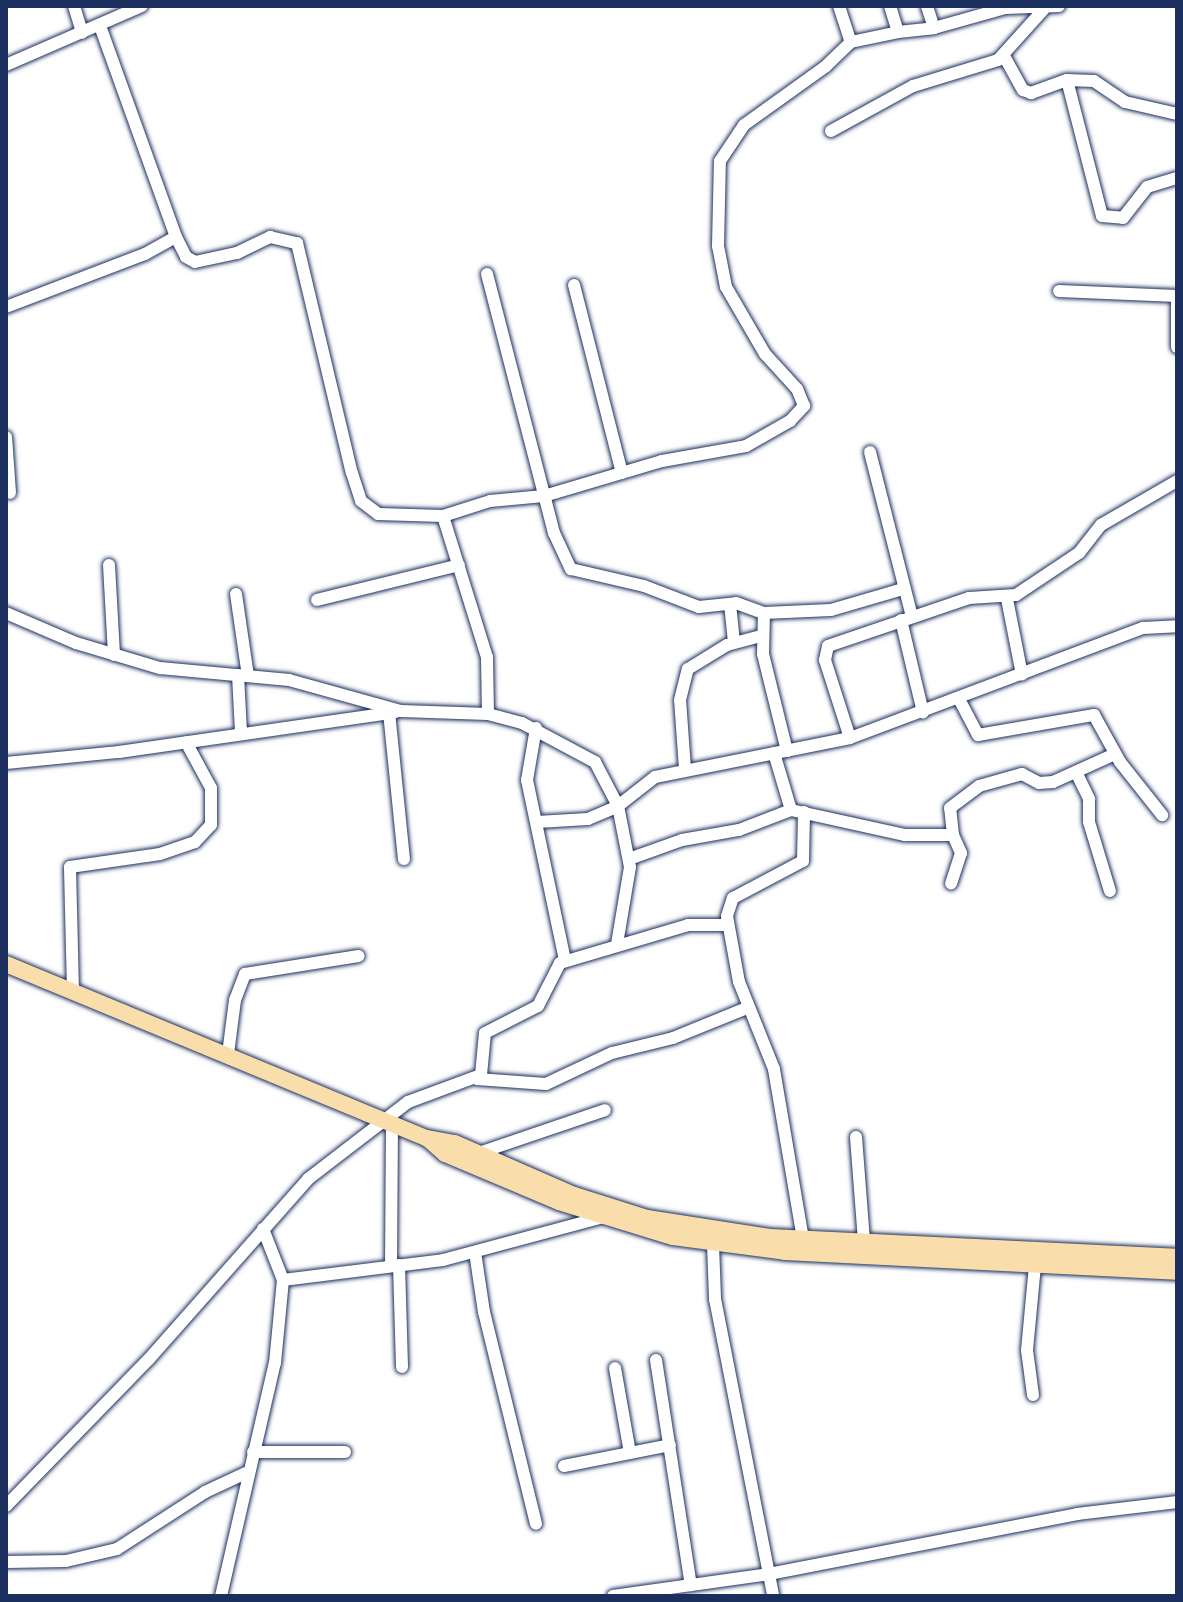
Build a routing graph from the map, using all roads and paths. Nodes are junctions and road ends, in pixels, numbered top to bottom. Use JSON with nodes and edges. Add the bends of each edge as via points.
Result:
{"nodes":[{"id":1,"x":74,"y":6,"type":"edge"},
{"id":2,"x":142,"y":6,"type":"edge"},
{"id":3,"x":839,"y":6,"type":"edge"},
{"id":4,"x":890,"y":6,"type":"edge"},
{"id":5,"x":927,"y":6,"type":"edge"},
{"id":6,"x":1059,"y":6,"type":"edge"},
{"id":7,"x":1044,"y":9,"type":"junction"},
{"id":8,"x":100,"y":26,"type":"junction"},
{"id":9,"x":934,"y":28,"type":"junction"},
{"id":10,"x":898,"y":32,"type":"junction"},
{"id":11,"x":82,"y":33,"type":"junction"},
{"id":12,"x":851,"y":42,"type":"junction"},
{"id":13,"x":1004,"y":56,"type":"junction"},
{"id":14,"x":6,"y":65,"type":"edge"},
{"id":15,"x":1067,"y":80,"type":"junction"},
{"id":16,"x":1177,"y":114,"type":"edge"},
{"id":17,"x":831,"y":131,"type":"dead end"},
{"id":18,"x":1177,"y":178,"type":"edge"},
{"id":19,"x":176,"y":237,"type":"junction"},
{"id":20,"x":487,"y":274,"type":"dead end"},
{"id":21,"x":574,"y":285,"type":"dead end"},
{"id":22,"x":1059,"y":291,"type":"dead end"},
{"id":23,"x":1177,"y":298,"type":"edge"},
{"id":24,"x":6,"y":307,"type":"edge"},
{"id":25,"x":1177,"y":347,"type":"edge"},
{"id":26,"x":6,"y":437,"type":"edge"},
{"id":27,"x":870,"y":452,"type":"dead end"},
{"id":28,"x":622,"y":473,"type":"junction"},
{"id":29,"x":1177,"y":481,"type":"edge"},
{"id":30,"x":10,"y":493,"type":"dead end"},
{"id":31,"x":544,"y":496,"type":"junction"},
{"id":32,"x":443,"y":516,"type":"junction"},
{"id":33,"x":109,"y":565,"type":"dead end"},
{"id":34,"x":459,"y":565,"type":"junction"},
{"id":35,"x":903,"y":589,"type":"junction"},
{"id":36,"x":236,"y":594,"type":"dead end"},
{"id":37,"x":1007,"y":599,"type":"junction"},
{"id":38,"x":317,"y":600,"type":"dead end"},
{"id":39,"x":730,"y":604,"type":"junction"},
{"id":40,"x":6,"y":613,"type":"edge"},
{"id":41,"x":764,"y":613,"type":"junction"},
{"id":42,"x":906,"y":618,"type":"junction"},
{"id":43,"x":1177,"y":626,"type":"edge"},
{"id":44,"x":761,"y":636,"type":"junction"},
{"id":45,"x":734,"y":642,"type":"junction"},
{"id":46,"x":114,"y":655,"type":"junction"},
{"id":47,"x":1022,"y":675,"type":"junction"},
{"id":48,"x":243,"y":676,"type":"junction"},
{"id":49,"x":959,"y":699,"type":"junction"},
{"id":50,"x":395,"y":712,"type":"junction"},
{"id":51,"x":923,"y":712,"type":"junction"},
{"id":52,"x":488,"y":714,"type":"junction"},
{"id":53,"x":536,"y":728,"type":"junction"},
{"id":54,"x":241,"y":732,"type":"junction"},
{"id":55,"x":850,"y":738,"type":"junction"},
{"id":56,"x":186,"y":742,"type":"junction"},
{"id":57,"x":780,"y":752,"type":"junction"},
{"id":58,"x":1115,"y":754,"type":"junction"},
{"id":59,"x":6,"y":763,"type":"edge"},
{"id":60,"x":685,"y":769,"type":"junction"},
{"id":61,"x":1076,"y":772,"type":"junction"},
{"id":62,"x":618,"y":806,"type":"junction"},
{"id":63,"x":797,"y":811,"type":"junction"},
{"id":64,"x":1162,"y":815,"type":"dead end"},
{"id":65,"x":537,"y":822,"type":"junction"},
{"id":66,"x":953,"y":835,"type":"junction"},
{"id":67,"x":404,"y":859,"type":"dead end"},
{"id":68,"x":629,"y":859,"type":"junction"},
{"id":69,"x":951,"y":883,"type":"dead end"},
{"id":70,"x":1110,"y":891,"type":"dead end"},
{"id":71,"x":728,"y":925,"type":"junction"},
{"id":72,"x":617,"y":944,"type":"junction"},
{"id":73,"x":359,"y":956,"type":"dead end"},
{"id":74,"x":565,"y":961,"type":"junction"},
{"id":75,"x":6,"y":964,"type":"edge"},
{"id":76,"x":73,"y":991,"type":"junction"},
{"id":77,"x":747,"y":1008,"type":"junction"},
{"id":78,"x":228,"y":1054,"type":"junction"},
{"id":79,"x":477,"y":1079,"type":"junction"},
{"id":80,"x":605,"y":1110,"type":"dead end"},
{"id":81,"x":388,"y":1123,"type":"junction"},
{"id":82,"x":856,"y":1137,"type":"dead end"},
{"id":83,"x":426,"y":1138,"type":"junction"},
{"id":84,"x":479,"y":1153,"type":"junction"},
{"id":85,"x":603,"y":1217,"type":"junction"},
{"id":86,"x":263,"y":1229,"type":"junction"},
{"id":87,"x":803,"y":1239,"type":"junction"},
{"id":88,"x":864,"y":1242,"type":"junction"},
{"id":89,"x":713,"y":1244,"type":"junction"},
{"id":90,"x":475,"y":1252,"type":"junction"},
{"id":91,"x":1177,"y":1257,"type":"edge"},
{"id":92,"x":395,"y":1266,"type":"junction"},
{"id":93,"x":1035,"y":1266,"type":"junction"},
{"id":94,"x":1177,"y":1272,"type":"edge"},
{"id":95,"x":283,"y":1280,"type":"junction"},
{"id":96,"x":656,"y":1360,"type":"dead end"},
{"id":97,"x":402,"y":1367,"type":"dead end"},
{"id":98,"x":615,"y":1368,"type":"dead end"},
{"id":99,"x":1033,"y":1395,"type":"dead end"},
{"id":100,"x":670,"y":1445,"type":"junction"},
{"id":101,"x":253,"y":1452,"type":"junction"},
{"id":102,"x":345,"y":1452,"type":"dead end"},
{"id":103,"x":630,"y":1453,"type":"junction"},
{"id":104,"x":564,"y":1466,"type":"dead end"},
{"id":105,"x":246,"y":1473,"type":"junction"},
{"id":106,"x":1177,"y":1502,"type":"edge"},
{"id":107,"x":6,"y":1506,"type":"edge"},
{"id":108,"x":536,"y":1524,"type":"dead end"},
{"id":109,"x":6,"y":1562,"type":"edge"},
{"id":110,"x":769,"y":1574,"type":"junction"},
{"id":111,"x":691,"y":1585,"type":"junction"},
{"id":112,"x":221,"y":1596,"type":"edge"},
{"id":113,"x":613,"y":1596,"type":"edge"},
{"id":114,"x":773,"y":1596,"type":"edge"}],
"edges":[{"from":1,"to":11,"type":"street"},
{"from":2,"to":8,"type":"street"},
{"from":3,"to":12,"type":"street"},
{"from":4,"to":10,"type":"street"},
{"from":5,"to":9,"type":"street"},
{"from":6,"to":7,"type":"street"},
{"from":7,"to":9,"type":"street","via":[[1005,8]]},
{"from":7,"to":13,"type":"street"},
{"from":8,"to":11,"type":"street"},
{"from":8,"to":19,"type":"street"},
{"from":9,"to":10,"type":"street"},
{"from":10,"to":12,"type":"street"},
{"from":11,"to":14,"type":"street"},
{"from":12,"to":28,"type":"street","via":[[738,130],[720,161],[718,246],[726,287],[765,354],[797,389],[804,406],[746,446]]},
{"from":13,"to":15,"type":"street","via":[[1023,90],[1031,93]]},
{"from":13,"to":17,"type":"street","via":[[973,71],[913,86]]},
{"from":15,"to":16,"type":"street","via":[[1094,81],[1125,102]]},
{"from":15,"to":18,"type":"street","via":[[1102,216],[1123,218],[1147,187]]},
{"from":19,"to":24,"type":"street"},
{"from":19,"to":32,"type":"street","via":[[186,257],[195,262],[237,253],[270,237],[297,243],[361,501],[378,514]]},
{"from":20,"to":31,"type":"street"},
{"from":21,"to":28,"type":"street"},
{"from":22,"to":23,"type":"street"},
{"from":23,"to":25,"type":"street"},
{"from":26,"to":30,"type":"street"},
{"from":27,"to":35,"type":"street"},
{"from":28,"to":31,"type":"street"},
{"from":29,"to":37,"type":"street","via":[[1101,525],[1068,562]]},
{"from":31,"to":32,"type":"street","via":[[490,501]]},
{"from":31,"to":39,"type":"street","via":[[565,561],[578,574],[644,586],[699,607]]},
{"from":32,"to":34,"type":"street"},
{"from":33,"to":46,"type":"street"},
{"from":34,"to":38,"type":"street"},
{"from":34,"to":52,"type":"street","via":[[487,657]]},
{"from":35,"to":41,"type":"street","via":[[831,610]]},
{"from":35,"to":42,"type":"street"},
{"from":36,"to":48,"type":"street"},
{"from":37,"to":42,"type":"street","via":[[969,598]]},
{"from":37,"to":47,"type":"street"},
{"from":39,"to":41,"type":"street"},
{"from":39,"to":45,"type":"street"},
{"from":40,"to":46,"type":"street"},
{"from":41,"to":44,"type":"street"},
{"from":42,"to":51,"type":"street"},
{"from":42,"to":55,"type":"street","via":[[828,646],[825,660]]},
{"from":43,"to":47,"type":"street","via":[[1143,628]]},
{"from":44,"to":45,"type":"street"},
{"from":44,"to":57,"type":"street"},
{"from":45,"to":60,"type":"street","via":[[685,675],[680,700]]},
{"from":46,"to":48,"type":"street","via":[[182,672]]},
{"from":47,"to":49,"type":"street"},
{"from":48,"to":50,"type":"street","via":[[323,688]]},
{"from":48,"to":54,"type":"street"},
{"from":49,"to":51,"type":"street"},
{"from":49,"to":58,"type":"street","via":[[978,735],[1094,715]]},
{"from":50,"to":52,"type":"street"},
{"from":50,"to":54,"type":"street"},
{"from":50,"to":67,"type":"street"},
{"from":51,"to":55,"type":"street"},
{"from":52,"to":53,"type":"street"},
{"from":53,"to":62,"type":"street","via":[[595,762]]},
{"from":53,"to":65,"type":"street","via":[[526,768]]},
{"from":54,"to":56,"type":"street"},
{"from":55,"to":57,"type":"street"},
{"from":56,"to":59,"type":"street"},
{"from":56,"to":76,"type":"street","via":[[211,788],[211,825],[195,842],[160,854],[70,867]]},
{"from":57,"to":60,"type":"street"},
{"from":57,"to":63,"type":"street"},
{"from":58,"to":61,"type":"street"},
{"from":58,"to":64,"type":"street"},
{"from":60,"to":62,"type":"street","via":[[655,777]]},
{"from":61,"to":66,"type":"street","via":[[1045,784],[1022,774],[979,786],[950,808]]},
{"from":61,"to":70,"type":"street","via":[[1089,799],[1089,822]]},
{"from":62,"to":65,"type":"street","via":[[588,819]]},
{"from":62,"to":68,"type":"street"},
{"from":63,"to":66,"type":"street","via":[[905,835]]},
{"from":63,"to":68,"type":"street"},
{"from":63,"to":71,"type":"street","via":[[803,861],[733,898]]},
{"from":65,"to":74,"type":"street"},
{"from":66,"to":69,"type":"street","via":[[961,853]]},
{"from":68,"to":72,"type":"street"},
{"from":71,"to":72,"type":"street","via":[[688,925]]},
{"from":71,"to":77,"type":"street"},
{"from":72,"to":74,"type":"street"},
{"from":73,"to":78,"type":"street","via":[[245,974],[235,1000]]},
{"from":74,"to":79,"type":"street","via":[[553,970],[534,1010],[490,1027]]},
{"from":75,"to":76,"type":"main road"},
{"from":76,"to":78,"type":"main road"},
{"from":77,"to":79,"type":"street","via":[[673,1038],[612,1053],[546,1084]]},
{"from":77,"to":87,"type":"street","via":[[774,1069]]},
{"from":78,"to":81,"type":"main road"},
{"from":79,"to":81,"type":"street","via":[[420,1096]]},
{"from":80,"to":84,"type":"street"},
{"from":81,"to":83,"type":"main road"},
{"from":81,"to":86,"type":"street","via":[[308,1179]]},
{"from":81,"to":92,"type":"street"},
{"from":82,"to":88,"type":"street"},
{"from":83,"to":84,"type":"main road"},
{"from":83,"to":85,"type":"main road","via":[[455,1159]]},
{"from":84,"to":87,"type":"main road","via":[[633,1214],[713,1231]]},
{"from":85,"to":89,"type":"main road"},
{"from":85,"to":90,"type":"street"},
{"from":86,"to":95,"type":"street"},
{"from":86,"to":107,"type":"street","via":[[149,1359]]},
{"from":87,"to":88,"type":"main road"},
{"from":88,"to":91,"type":"main road"},
{"from":89,"to":93,"type":"main road"},
{"from":89,"to":110,"type":"street","via":[[715,1299]]},
{"from":90,"to":92,"type":"street"},
{"from":90,"to":108,"type":"street","via":[[484,1312]]},
{"from":92,"to":95,"type":"street"},
{"from":92,"to":97,"type":"street"},
{"from":93,"to":94,"type":"main road"},
{"from":93,"to":99,"type":"street","via":[[1027,1350]]},
{"from":95,"to":101,"type":"street","via":[[275,1363]]},
{"from":96,"to":100,"type":"street"},
{"from":98,"to":103,"type":"street"},
{"from":100,"to":103,"type":"street"},
{"from":100,"to":111,"type":"street"},
{"from":101,"to":102,"type":"street"},
{"from":101,"to":105,"type":"street"},
{"from":103,"to":104,"type":"street"},
{"from":105,"to":109,"type":"street","via":[[205,1492],[117,1549],[66,1561]]},
{"from":105,"to":112,"type":"street"},
{"from":106,"to":110,"type":"street","via":[[1077,1514]]},
{"from":110,"to":111,"type":"street"},
{"from":110,"to":114,"type":"street"},
{"from":111,"to":113,"type":"street"}]}
